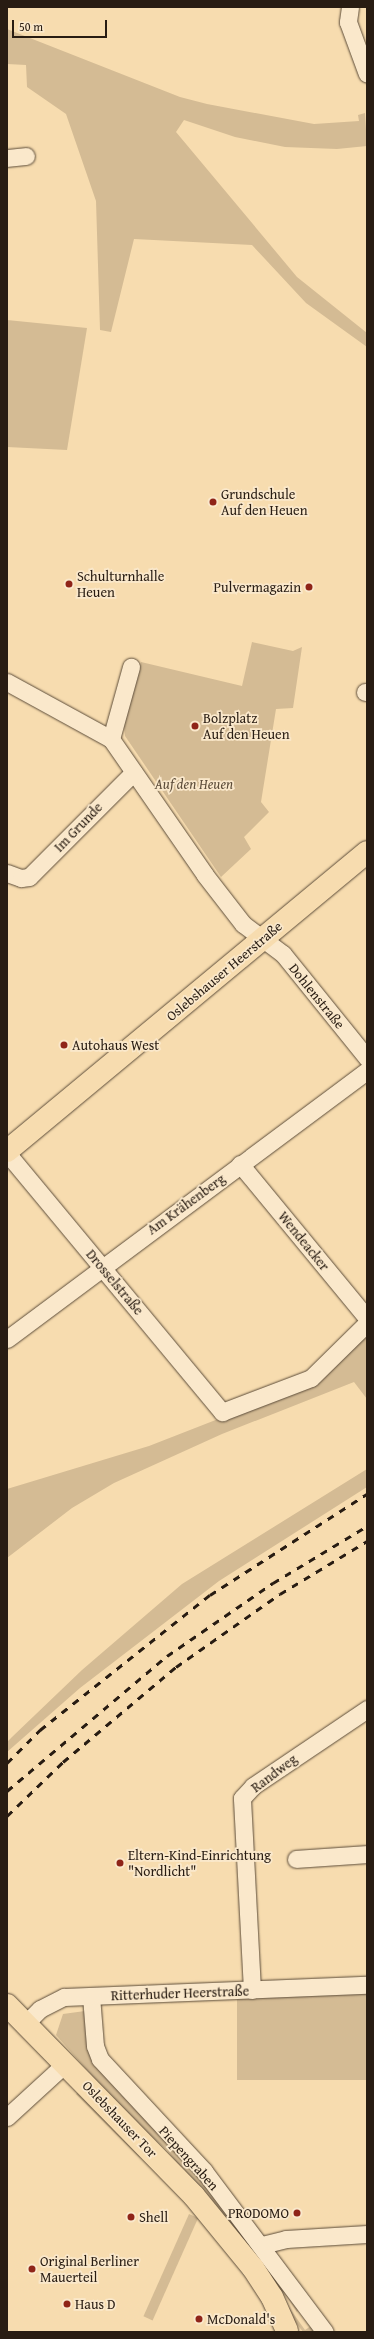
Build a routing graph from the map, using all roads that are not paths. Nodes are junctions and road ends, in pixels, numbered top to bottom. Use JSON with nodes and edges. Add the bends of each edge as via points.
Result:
{"nodes":[{"id":1,"x":350,"y":7,"type":"edge"},
{"id":2,"x":367,"y":74,"type":"edge"},
{"id":3,"x":26,"y":156,"type":"dead end"},
{"id":4,"x":7,"y":158,"type":"edge"},
{"id":5,"x":131,"y":667,"type":"dead end"},
{"id":6,"x":7,"y":682,"type":"edge"},
{"id":7,"x":111,"y":739,"type":"junction"},
{"id":8,"x":134,"y":772,"type":"junction"},
{"id":9,"x":367,"y":852,"type":"edge"},
{"id":10,"x":14,"y":875,"type":"edge"},
{"id":11,"x":264,"y":939,"type":"junction"},
{"id":12,"x":367,"y":1058,"type":"edge"},
{"id":13,"x":367,"y":1071,"type":"edge"},
{"id":14,"x":7,"y":1152,"type":"edge"},
{"id":15,"x":240,"y":1164,"type":"junction"},
{"id":16,"x":101,"y":1265,"type":"junction"},
{"id":17,"x":367,"y":1318,"type":"edge"},
{"id":18,"x":367,"y":1323,"type":"edge"},
{"id":19,"x":7,"y":1339,"type":"edge"},
{"id":20,"x":367,"y":1709,"type":"edge"},
{"id":21,"x":367,"y":1854,"type":"edge"},
{"id":22,"x":296,"y":1859,"type":"dead end"},
{"id":23,"x":367,"y":1984,"type":"edge"},
{"id":24,"x":252,"y":1990,"type":"junction"},
{"id":25,"x":91,"y":1996,"type":"junction"},
{"id":26,"x":7,"y":2005,"type":"edge"},
{"id":27,"x":27,"y":2022,"type":"junction"},
{"id":28,"x":66,"y":2063,"type":"junction"},
{"id":29,"x":7,"y":2117,"type":"edge"},
{"id":30,"x":367,"y":2234,"type":"edge"},
{"id":31,"x":262,"y":2245,"type":"junction"},
{"id":32,"x":287,"y":2332,"type":"edge"},
{"id":33,"x":324,"y":2332,"type":"edge"}],
"edges":[{"from":1,"to":2,"type":"street","via":[[348,22]]},
{"from":3,"to":4,"type":"street"},
{"from":5,"to":7,"type":"street"},
{"from":6,"to":7,"type":"street"},
{"from":7,"to":8,"type":"street"},
{"from":8,"to":10,"type":"street","name":"Im Grunde","via":[[29,877]]},
{"from":8,"to":11,"type":"street","via":[[190,856],[243,924]]},
{"from":9,"to":11,"type":"main road","name":"Oslebshauser Heerstraße"},
{"from":11,"to":12,"type":"street","name":"Dohlenstraße","via":[[283,954]]},
{"from":11,"to":14,"type":"main road","name":"Oslebshauser Heerstraße"},
{"from":13,"to":15,"type":"street","name":"Am Krähenberg"},
{"from":14,"to":16,"type":"street","name":"Drosselstraße"},
{"from":15,"to":16,"type":"street","name":"Am Krähenberg"},
{"from":15,"to":17,"type":"street","name":"Wendeacker"},
{"from":16,"to":18,"type":"street","name":"Drosselstraße","via":[[222,1412],[302,1383]]},
{"from":16,"to":19,"type":"street","name":"Am Krähenberg"},
{"from":20,"to":24,"type":"street","name":"Randweg","via":[[253,1786],[242,1798]]},
{"from":21,"to":22,"type":"street"},
{"from":23,"to":24,"type":"street","name":"Ritterhuder Heerstraße"},
{"from":24,"to":25,"type":"street","name":"Ritterhuder Heerstraße"},
{"from":25,"to":27,"type":"street","name":"Ritterhuder Heerstraße","via":[[64,1997],[40,2009]]},
{"from":25,"to":31,"type":"street","name":"Piepengraben","via":[[95,2046],[100,2059],[204,2171]]},
{"from":26,"to":27,"type":"main road"},
{"from":27,"to":28,"type":"main road","name":"Oslebshauser Tor"},
{"from":28,"to":29,"type":"street"},
{"from":28,"to":32,"type":"main road","name":"Oslebshauser Tor","via":[[194,2196],[272,2297]]},
{"from":30,"to":31,"type":"street","via":[[286,2239]]},
{"from":31,"to":33,"type":"street","name":"Piepengraben"}]}
